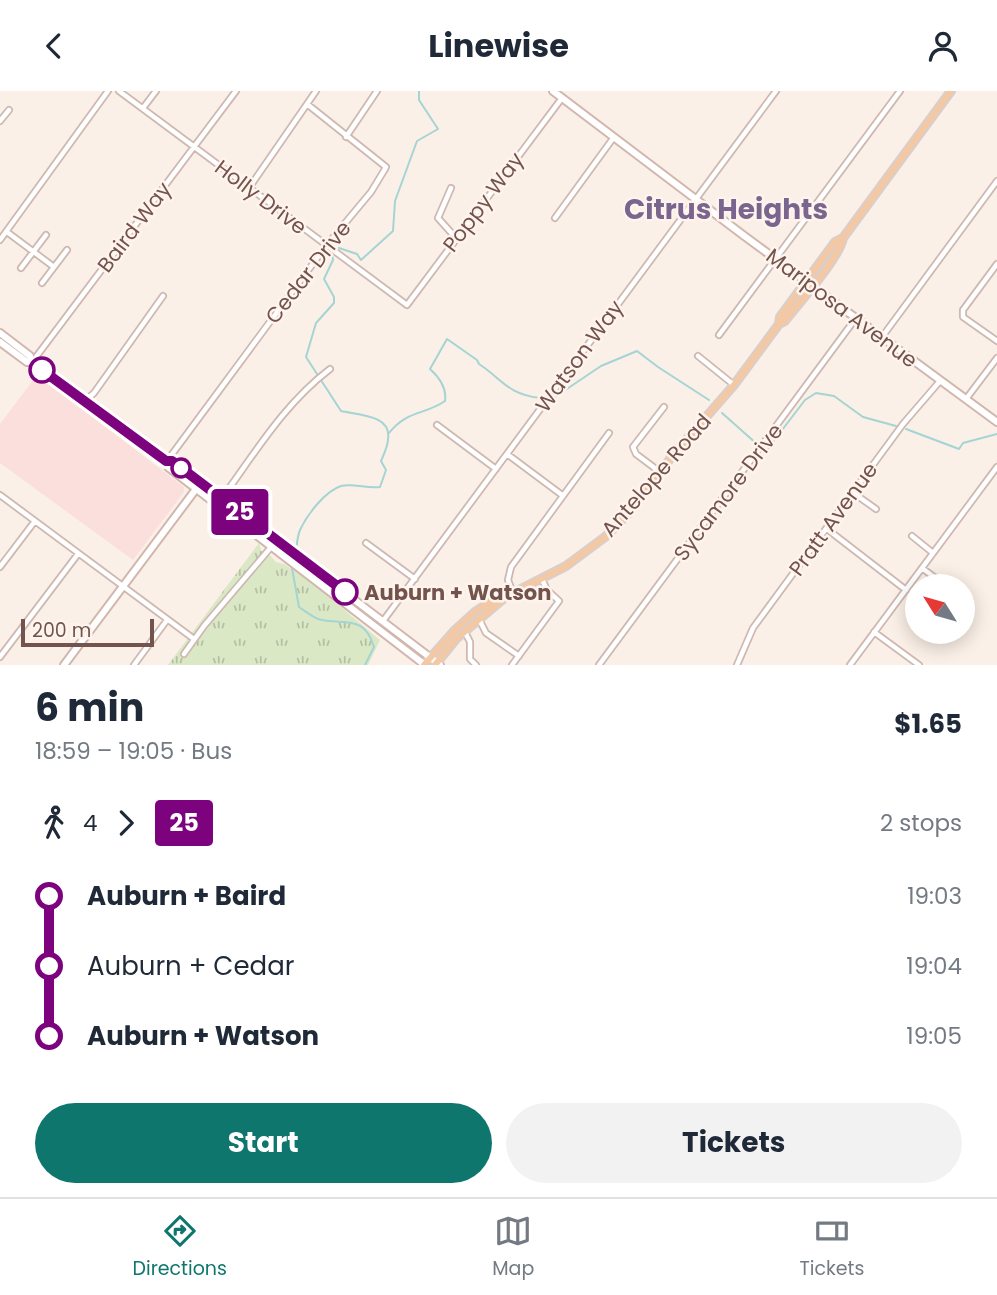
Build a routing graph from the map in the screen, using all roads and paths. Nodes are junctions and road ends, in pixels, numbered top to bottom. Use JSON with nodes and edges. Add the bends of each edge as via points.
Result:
{"nodes":[{"id":1,"x":107,"y":91,"type":"edge"},
{"id":2,"x":119,"y":91,"type":"edge"},
{"id":3,"x":156,"y":91,"type":"edge"},
{"id":4,"x":236,"y":91,"type":"edge"},
{"id":5,"x":316,"y":91,"type":"edge"},
{"id":6,"x":376,"y":91,"type":"edge"},
{"id":7,"x":553,"y":91,"type":"edge"},
{"id":8,"x":776,"y":91,"type":"edge"},
{"id":9,"x":900,"y":91,"type":"edge"},
{"id":10,"x":951,"y":91,"type":"edge"},
{"id":11,"x":562,"y":98,"type":"junction"},
{"id":12,"x":307,"y":104,"type":"junction"},
{"id":13,"x":144,"y":108,"type":"junction"},
{"id":14,"x":9,"y":110,"type":"dead end"},
{"id":15,"x":0,"y":121,"type":"edge"},
{"id":16,"x":346,"y":137,"type":"junction"},
{"id":17,"x":614,"y":137,"type":"junction"},
{"id":18,"x":194,"y":147,"type":"junction"},
{"id":19,"x":997,"y":181,"type":"edge"},
{"id":20,"x":249,"y":188,"type":"junction"},
{"id":21,"x":451,"y":188,"type":"dead end"},
{"id":22,"x":695,"y":198,"type":"junction"},
{"id":23,"x":555,"y":218,"type":"dead end"},
{"id":24,"x":6,"y":232,"type":"junction"},
{"id":25,"x":46,"y":235,"type":"dead end"},
{"id":26,"x":456,"y":238,"type":"junction"},
{"id":27,"x":0,"y":240,"type":"edge"},
{"id":28,"x":326,"y":246,"type":"junction"},
{"id":29,"x":67,"y":250,"type":"dead end"},
{"id":30,"x":34,"y":252,"type":"junction"},
{"id":31,"x":776,"y":258,"type":"junction"},
{"id":32,"x":997,"y":264,"type":"edge"},
{"id":33,"x":54,"y":267,"type":"junction"},
{"id":34,"x":21,"y":268,"type":"dead end"},
{"id":35,"x":810,"y":282,"type":"junction"},
{"id":36,"x":42,"y":283,"type":"dead end"},
{"id":37,"x":163,"y":296,"type":"dead end"},
{"id":38,"x":404,"y":303,"type":"joint"},
{"id":39,"x":856,"y":318,"type":"junction"},
{"id":40,"x":0,"y":333,"type":"edge"},
{"id":41,"x":719,"y":335,"type":"dead end"},
{"id":42,"x":881,"y":337,"type":"junction"},
{"id":43,"x":997,"y":341,"type":"edge"},
{"id":44,"x":0,"y":342,"type":"edge"},
{"id":45,"x":698,"y":356,"type":"dead end"},
{"id":46,"x":997,"y":358,"type":"edge"},
{"id":47,"x":32,"y":362,"type":"junction"},
{"id":48,"x":330,"y":369,"type":"dead end"},
{"id":49,"x":940,"y":381,"type":"junction"},
{"id":50,"x":734,"y":385,"type":"junction"},
{"id":51,"x":966,"y":400,"type":"junction"},
{"id":52,"x":84,"y":402,"type":"junction"},
{"id":53,"x":664,"y":407,"type":"dead end"},
{"id":54,"x":997,"y":422,"type":"edge"},
{"id":55,"x":437,"y":425,"type":"dead end"},
{"id":56,"x":609,"y":433,"type":"dead end"},
{"id":57,"x":508,"y":454,"type":"junction"},
{"id":58,"x":166,"y":461,"type":"junction"},
{"id":59,"x":997,"y":467,"type":"edge"},
{"id":60,"x":496,"y":469,"type":"junction"},
{"id":61,"x":660,"y":472,"type":"junction"},
{"id":62,"x":196,"y":489,"type":"junction"},
{"id":63,"x":852,"y":492,"type":"junction"},
{"id":64,"x":0,"y":495,"type":"edge"},
{"id":65,"x":562,"y":495,"type":"junction"},
{"id":66,"x":222,"y":498,"type":"junction"},
{"id":67,"x":876,"y":509,"type":"dead end"},
{"id":68,"x":35,"y":521,"type":"junction"},
{"id":69,"x":827,"y":529,"type":"junction"},
{"id":70,"x":912,"y":536,"type":"dead end"},
{"id":71,"x":275,"y":543,"type":"junction"},
{"id":72,"x":366,"y":543,"type":"dead end"},
{"id":73,"x":933,"y":553,"type":"junction"},
{"id":74,"x":78,"y":554,"type":"junction"},
{"id":75,"x":0,"y":567,"type":"edge"},
{"id":76,"x":922,"y":568,"type":"junction"},
{"id":77,"x":917,"y":574,"type":"edge"},
{"id":78,"x":930,"y":574,"type":"edge"},
{"id":79,"x":415,"y":579,"type":"junction"},
{"id":80,"x":542,"y":579,"type":"junction"},
{"id":81,"x":122,"y":586,"type":"junction"},
{"id":82,"x":905,"y":590,"type":"joint"},
{"id":83,"x":510,"y":594,"type":"junction"},
{"id":84,"x":479,"y":619,"type":"junction"},
{"id":85,"x":167,"y":620,"type":"junction"},
{"id":86,"x":383,"y":621,"type":"junction"},
{"id":87,"x":464,"y":631,"type":"junction"},
{"id":88,"x":874,"y":632,"type":"junction"},
{"id":89,"x":194,"y":639,"type":"junction"},
{"id":90,"x":184,"y":654,"type":"dead end"},
{"id":91,"x":519,"y":656,"type":"junction"},
{"id":92,"x":0,"y":657,"type":"edge"},
{"id":93,"x":430,"y":657,"type":"junction"},
{"id":94,"x":437,"y":664,"type":"edge"},
{"id":95,"x":64,"y":665,"type":"edge"},
{"id":96,"x":134,"y":665,"type":"edge"},
{"id":97,"x":424,"y":665,"type":"edge"},
{"id":98,"x":476,"y":665,"type":"edge"},
{"id":99,"x":512,"y":665,"type":"edge"},
{"id":100,"x":599,"y":665,"type":"edge"},
{"id":101,"x":737,"y":665,"type":"edge"},
{"id":102,"x":850,"y":665,"type":"edge"},
{"id":103,"x":919,"y":665,"type":"edge"}],
"edges":[{"from":1,"to":24,"type":"street"},
{"from":2,"to":13,"type":"street","name":"Holly Drive"},
{"from":3,"to":13,"type":"street"},
{"from":4,"to":18,"type":"street","name":"Baird Way"},
{"from":5,"to":12,"type":"street"},
{"from":6,"to":16,"type":"street"},
{"from":7,"to":11,"type":"main road","name":"Mariposa Avenue"},
{"from":8,"to":22,"type":"street","name":"Watson Way"},
{"from":9,"to":31,"type":"street"},
{"from":10,"to":35,"type":"main road","name":"Antelope Road","via":[[843,238],[842,246]]},
{"from":11,"to":17,"type":"main road","name":"Mariposa Avenue"},
{"from":11,"to":26,"type":"street","name":"Poppy Way"},
{"from":12,"to":16,"type":"street"},
{"from":12,"to":20,"type":"street"},
{"from":13,"to":18,"type":"street","name":"Holly Drive"},
{"from":14,"to":15,"type":"street"},
{"from":16,"to":28,"type":"street","name":"Cedar Drive","via":[[386,167]]},
{"from":17,"to":22,"type":"main road","name":"Mariposa Avenue"},
{"from":17,"to":23,"type":"street"},
{"from":18,"to":20,"type":"street","name":"Holly Drive"},
{"from":18,"to":47,"type":"street","name":"Baird Way"},
{"from":19,"to":42,"type":"street"},
{"from":20,"to":28,"type":"street","name":"Holly Drive"},
{"from":21,"to":26,"type":"street","via":[[438,218]]},
{"from":22,"to":31,"type":"main road","name":"Mariposa Avenue"},
{"from":22,"to":57,"type":"street","name":"Watson Way"},
{"from":24,"to":27,"type":"street"},
{"from":24,"to":30,"type":"street"},
{"from":25,"to":30,"type":"street"},
{"from":26,"to":38,"type":"street","name":"Poppy Way","via":[[407,305]]},
{"from":28,"to":38,"type":"street","name":"Holly Drive"},
{"from":28,"to":58,"type":"street","name":"Cedar Drive"},
{"from":29,"to":33,"type":"street"},
{"from":30,"to":33,"type":"street"},
{"from":30,"to":34,"type":"street"},
{"from":31,"to":35,"type":"main road","name":"Mariposa Avenue"},
{"from":31,"to":41,"type":"street"},
{"from":32,"to":43,"type":"street","via":[[962,310],[964,317]]},
{"from":33,"to":36,"type":"street"},
{"from":35,"to":39,"type":"main road","name":"Mariposa Avenue"},
{"from":35,"to":50,"type":"main road","name":"Antelope Road","via":[[786,321],[779,324]]},
{"from":37,"to":52,"type":"street"},
{"from":39,"to":42,"type":"main road","name":"Mariposa Avenue"},
{"from":39,"to":100,"type":"street","name":"Sycamore Drive"},
{"from":40,"to":47,"type":"main road"},
{"from":42,"to":49,"type":"main road","name":"Mariposa Avenue"},
{"from":44,"to":47,"type":"main road"},
{"from":45,"to":50,"type":"street"},
{"from":46,"to":51,"type":"street"},
{"from":47,"to":52,"type":"main road"},
{"from":48,"to":66,"type":"street","via":[[286,408]]},
{"from":49,"to":51,"type":"main road","name":"Mariposa Avenue"},
{"from":49,"to":63,"type":"street","name":"Pratt Avenue"},
{"from":50,"to":61,"type":"main road","name":"Antelope Road"},
{"from":51,"to":54,"type":"main road","name":"Mariposa Avenue"},
{"from":52,"to":58,"type":"main road"},
{"from":53,"to":61,"type":"street","via":[[632,447]]},
{"from":55,"to":60,"type":"street"},
{"from":56,"to":65,"type":"street"},
{"from":57,"to":60,"type":"street","name":"Watson Way"},
{"from":57,"to":65,"type":"street"},
{"from":58,"to":62,"type":"main road"},
{"from":58,"to":66,"type":"main road"},
{"from":59,"to":73,"type":"street"},
{"from":60,"to":79,"type":"street","name":"Watson Way"},
{"from":61,"to":80,"type":"main road","name":"Antelope Road","via":[[605,537]]},
{"from":62,"to":71,"type":"main road"},
{"from":62,"to":81,"type":"main road"},
{"from":63,"to":67,"type":"street"},
{"from":63,"to":69,"type":"street","name":"Pratt Avenue"},
{"from":64,"to":68,"type":"street"},
{"from":65,"to":83,"type":"street","via":[[509,571]]},
{"from":66,"to":71,"type":"main road"},
{"from":68,"to":74,"type":"street"},
{"from":68,"to":75,"type":"street"},
{"from":69,"to":82,"type":"street"},
{"from":69,"to":101,"type":"street","name":"Pratt Avenue","via":[[752,628]]},
{"from":70,"to":73,"type":"street"},
{"from":71,"to":86,"type":"main road"},
{"from":71,"to":89,"type":"street"},
{"from":71,"to":97,"type":"main road"},
{"from":72,"to":79,"type":"street"},
{"from":73,"to":76,"type":"street"},
{"from":74,"to":81,"type":"street"},
{"from":74,"to":92,"type":"street"},
{"from":76,"to":77,"type":"street"},
{"from":76,"to":78,"type":"street"},
{"from":79,"to":86,"type":"street","name":"Watson Way"},
{"from":80,"to":83,"type":"main road","name":"Antelope Road"},
{"from":80,"to":91,"type":"street","via":[[559,601]]},
{"from":81,"to":85,"type":"street"},
{"from":81,"to":95,"type":"main road"},
{"from":82,"to":88,"type":"street"},
{"from":83,"to":84,"type":"main road","name":"Antelope Road"},
{"from":83,"to":93,"type":"main road","name":"Antelope Road","via":[[501,595],[461,623]]},
{"from":84,"to":87,"type":"main road","name":"Antelope Road"},
{"from":84,"to":91,"type":"street","via":[[486,633]]},
{"from":85,"to":89,"type":"street"},
{"from":85,"to":96,"type":"street"},
{"from":86,"to":93,"type":"main road"},
{"from":87,"to":94,"type":"main road","name":"Antelope Road"},
{"from":87,"to":98,"type":"street","via":[[470,642],[470,659]]},
{"from":88,"to":102,"type":"street"},
{"from":88,"to":103,"type":"street"},
{"from":89,"to":90,"type":"street"},
{"from":91,"to":99,"type":"street"},
{"from":93,"to":94,"type":"main road"},
{"from":93,"to":97,"type":"main road","name":"Antelope Road"}]}
